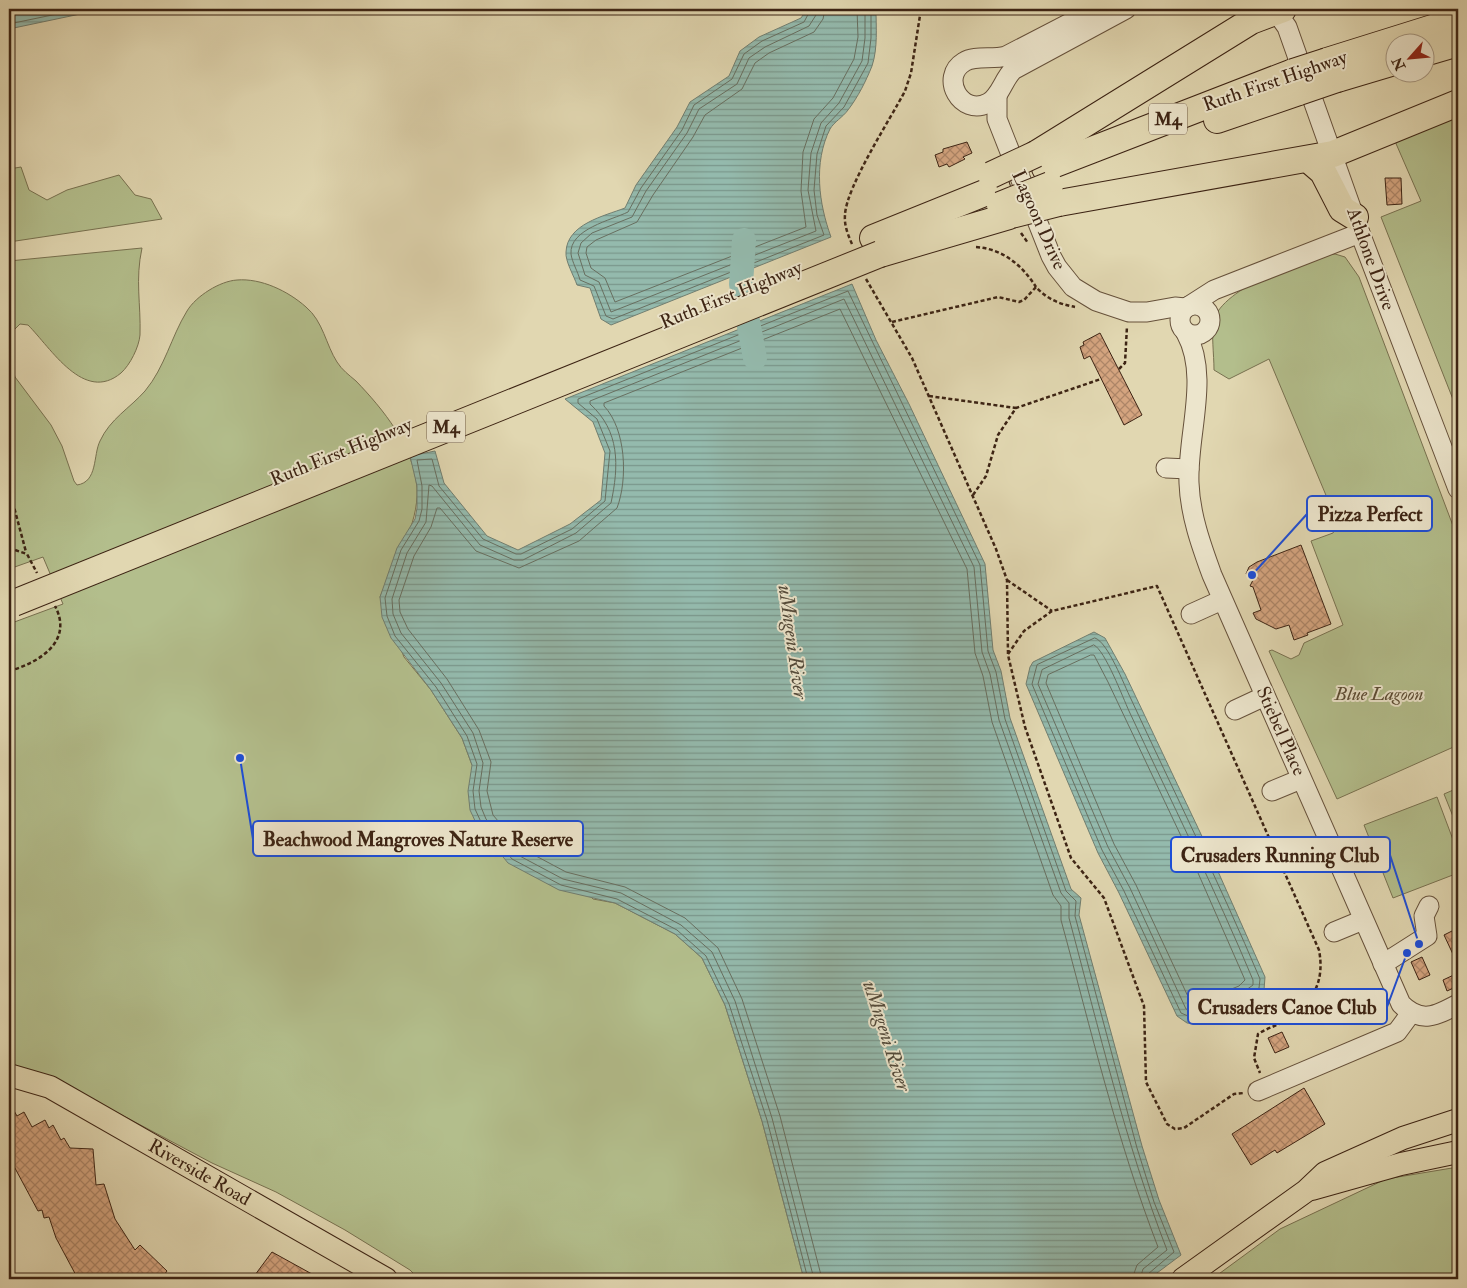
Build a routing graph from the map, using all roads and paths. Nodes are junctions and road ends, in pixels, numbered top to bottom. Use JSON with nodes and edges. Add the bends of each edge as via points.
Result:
{"nodes":[{"id":1,"x":921,"y":9,"type":"edge"},
{"id":2,"x":1097,"y":9,"type":"edge"},
{"id":3,"x":1126,"y":9,"type":"edge"},
{"id":4,"x":1281,"y":13,"type":"edge"},
{"id":5,"x":1458,"y":20,"type":"edge"},
{"id":6,"x":1458,"y":43,"type":"edge"},
{"id":7,"x":1434,"y":50,"type":"edge"},
{"id":8,"x":1384,"y":63,"type":"edge"},
{"id":9,"x":1332,"y":70,"type":"junction"},
{"id":10,"x":997,"y":95,"type":"junction"},
{"id":11,"x":1458,"y":103,"type":"edge"},
{"id":12,"x":1321,"y":157,"type":"junction"},
{"id":13,"x":1047,"y":177,"type":"junction"},
{"id":14,"x":999,"y":196,"type":"junction"},
{"id":15,"x":1357,"y":225,"type":"junction"},
{"id":16,"x":874,"y":242,"type":"junction"},
{"id":17,"x":972,"y":247,"type":"dead end"},
{"id":18,"x":863,"y":274,"type":"dead end"},
{"id":19,"x":1227,"y":284,"type":"junction"},
{"id":20,"x":1036,"y":287,"type":"junction"},
{"id":21,"x":1187,"y":307,"type":"junction"},
{"id":22,"x":1082,"y":309,"type":"dead end"},
{"id":23,"x":1130,"y":312,"type":"junction"},
{"id":24,"x":1209,"y":320,"type":"junction"},
{"id":25,"x":891,"y":322,"type":"junction"},
{"id":26,"x":1186,"y":333,"type":"junction"},
{"id":27,"x":1119,"y":369,"type":"dead end"},
{"id":28,"x":1101,"y":379,"type":"dead end"},
{"id":29,"x":1198,"y":387,"type":"junction"},
{"id":30,"x":929,"y":396,"type":"junction"},
{"id":31,"x":1016,"y":408,"type":"junction"},
{"id":32,"x":1166,"y":468,"type":"dead end"},
{"id":33,"x":1189,"y":469,"type":"junction"},
{"id":34,"x":1458,"y":489,"type":"edge"},
{"id":35,"x":973,"y":495,"type":"junction"},
{"id":36,"x":9,"y":497,"type":"edge"},
{"id":37,"x":26,"y":552,"type":"dead end"},
{"id":38,"x":1007,"y":580,"type":"junction"},
{"id":39,"x":1222,"y":600,"type":"junction"},
{"id":40,"x":10,"y":609,"type":"edge"},
{"id":41,"x":1052,"y":611,"type":"junction"},
{"id":42,"x":1191,"y":614,"type":"dead end"},
{"id":43,"x":1008,"y":656,"type":"junction"},
{"id":44,"x":1265,"y":696,"type":"junction"},
{"id":45,"x":1235,"y":710,"type":"dead end"},
{"id":46,"x":1301,"y":779,"type":"junction"},
{"id":47,"x":1272,"y":791,"type":"dead end"},
{"id":48,"x":1429,"y":906,"type":"dead end"},
{"id":49,"x":1363,"y":920,"type":"junction"},
{"id":50,"x":1334,"y":932,"type":"dead end"},
{"id":51,"x":1383,"y":964,"type":"junction"},
{"id":52,"x":1458,"y":1004,"type":"edge"},
{"id":53,"x":1410,"y":1013,"type":"junction"},
{"id":54,"x":9,"y":1075,"type":"edge"},
{"id":55,"x":1263,"y":1089,"type":"junction"},
{"id":56,"x":1458,"y":1120,"type":"edge"},
{"id":57,"x":1458,"y":1152,"type":"edge"},
{"id":58,"x":1306,"y":1191,"type":"junction"},
{"id":59,"x":373,"y":1276,"type":"edge"},
{"id":60,"x":1183,"y":1279,"type":"edge"}],
"edges":[{"from":1,"to":16,"type":"path","via":[[905,91],[849,194],[846,229]]},
{"from":2,"to":10,"type":"street","via":[[1006,56],[969,59],[957,68],[953,88],[961,101],[982,106]]},
{"from":3,"to":10,"type":"street","via":[[1013,70]]},
{"from":4,"to":12,"type":"street"},
{"from":4,"to":13,"type":"highway","via":[[1251,21]]},
{"from":5,"to":9,"type":"highway","name":"Ruth First Highway","number":"M4"},
{"from":6,"to":7,"type":"highway"},
{"from":8,"to":9,"type":"highway","name":"Ruth First Highway","number":"M4"},
{"from":9,"to":13,"type":"highway","name":"Ruth First Highway","number":"M4","bridge":true},
{"from":10,"to":23,"type":"street","name":"Lagoon Drive","via":[[997,119],[1057,267],[1083,294]]},
{"from":11,"to":12,"type":"highway"},
{"from":12,"to":13,"type":"highway"},
{"from":12,"to":15,"type":"highway","via":[[1324,172],[1342,209]]},
{"from":13,"to":14,"type":"highway","name":"Ruth First Highway","number":"M4"},
{"from":13,"to":14,"type":"highway","bridge":true},
{"from":14,"to":16,"type":"highway","name":"Ruth First Highway","number":"M4"},
{"from":15,"to":19,"type":"street","name":"Lagoon Drive"},
{"from":15,"to":34,"type":"street","name":"Athlone Drive"},
{"from":16,"to":40,"type":"highway","name":"Ruth First Highway","number":"M4","bridge":true},
{"from":17,"to":20,"type":"path","via":[[989,248],[1008,257],[1026,271]]},
{"from":18,"to":25,"type":"path"},
{"from":19,"to":21,"type":"street","name":"Lagoon Drive"},
{"from":19,"to":24,"type":"street","via":[[1215,301]]},
{"from":20,"to":22,"type":"path","via":[[1061,304]]},
{"from":20,"to":25,"type":"path","via":[[1019,302],[998,297]]},
{"from":21,"to":23,"type":"street","name":"Lagoon Drive"},
{"from":21,"to":24,"type":"street","via":[[1202,307]]},
{"from":21,"to":26,"type":"street","via":[[1180,321]]},
{"from":23,"to":27,"type":"path","via":[[1124,363]]},
{"from":24,"to":26,"type":"street","via":[[1207,331],[1197,336]]},
{"from":24,"to":29,"type":"street","name":"Stiebel Place","via":[[1208,353]]},
{"from":25,"to":30,"type":"path"},
{"from":26,"to":29,"type":"street","name":"Stiebel Place","via":[[1196,354]]},
{"from":28,"to":31,"type":"path"},
{"from":29,"to":33,"type":"street","name":"Stiebel Place"},
{"from":30,"to":31,"type":"path"},
{"from":30,"to":35,"type":"path"},
{"from":31,"to":35,"type":"path","via":[[998,435],[986,476]]},
{"from":32,"to":33,"type":"street"},
{"from":33,"to":39,"type":"street","name":"Stiebel Place","via":[[1196,525]]},
{"from":35,"to":38,"type":"path"},
{"from":36,"to":37,"type":"path"},
{"from":38,"to":41,"type":"path"},
{"from":38,"to":43,"type":"path"},
{"from":39,"to":42,"type":"street"},
{"from":39,"to":44,"type":"street","name":"Stiebel Place"},
{"from":41,"to":43,"type":"path","via":[[1024,631]]},
{"from":41,"to":55,"type":"path","via":[[1157,586],[1184,641],[1319,950],[1321,976],[1314,996],[1286,1020],[1262,1032],[1256,1039],[1254,1058]]},
{"from":43,"to":55,"type":"path","via":[[1026,728],[1071,858],[1104,898],[1144,1006],[1146,1082],[1160,1113],[1174,1129],[1184,1128],[1234,1094]]},
{"from":44,"to":45,"type":"street"},
{"from":44,"to":46,"type":"street","name":"Stiebel Place"},
{"from":46,"to":47,"type":"street"},
{"from":46,"to":49,"type":"street","name":"Stiebel Place"},
{"from":48,"to":51,"type":"street","via":[[1424,916],[1427,936]]},
{"from":49,"to":50,"type":"street"},
{"from":49,"to":51,"type":"street","name":"Stiebel Place"},
{"from":51,"to":53,"type":"street","name":"Stiebel Place","via":[[1401,1004]]},
{"from":52,"to":53,"type":"street","via":[[1430,1016]]},
{"from":53,"to":55,"type":"street","via":[[1396,1032]]},
{"from":54,"to":59,"type":"main road","name":"Riverside Road","via":[[50,1087]]},
{"from":56,"to":58,"type":"main road","via":[[1366,1153],[1325,1173]]},
{"from":57,"to":58,"type":"main road","via":[[1401,1164]]},
{"from":58,"to":60,"type":"main road"}]}
